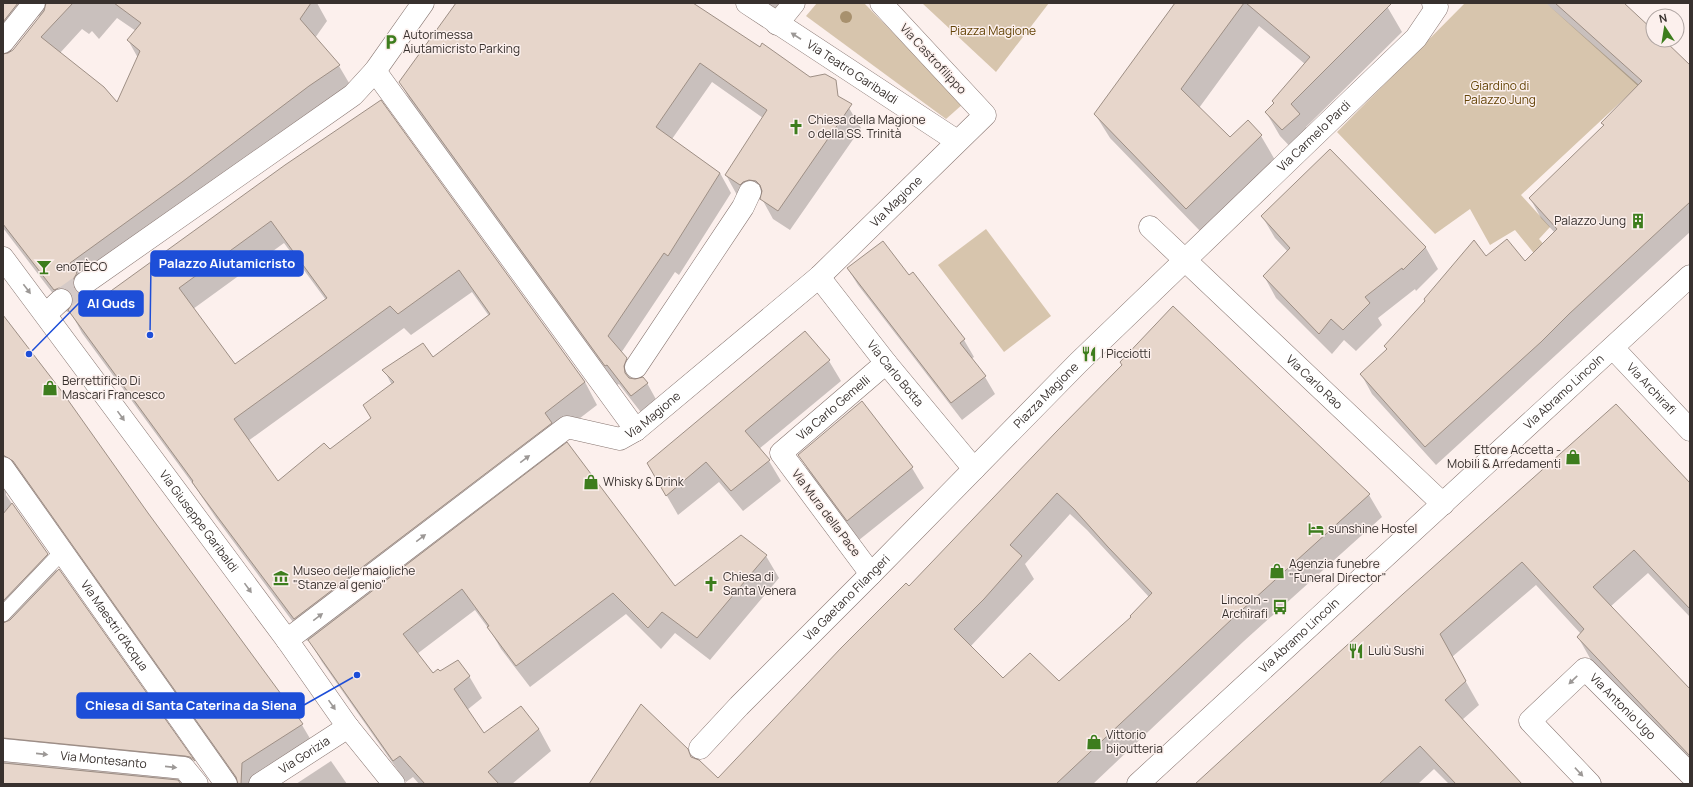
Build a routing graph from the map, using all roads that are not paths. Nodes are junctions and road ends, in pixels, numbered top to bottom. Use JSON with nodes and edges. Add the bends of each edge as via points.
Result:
{"nodes":[{"id":1,"x":34,"y":3,"type":"edge"},
{"id":2,"x":423,"y":3,"type":"edge"},
{"id":3,"x":747,"y":3,"type":"edge"},
{"id":4,"x":794,"y":3,"type":"edge"},
{"id":5,"x":881,"y":3,"type":"edge"},
{"id":6,"x":1435,"y":5,"type":"edge"},
{"id":7,"x":777,"y":24,"type":"junction"},
{"id":8,"x":3,"y":42,"type":"edge"},
{"id":9,"x":375,"y":71,"type":"junction"},
{"id":10,"x":985,"y":115,"type":"joint"},
{"id":11,"x":957,"y":141,"type":"junction"},
{"id":12,"x":750,"y":192,"type":"dead end"},
{"id":13,"x":1150,"y":227,"type":"dead end"},
{"id":14,"x":3,"y":258,"type":"edge"},
{"id":15,"x":1186,"y":260,"type":"junction"},
{"id":16,"x":819,"y":276,"type":"junction"},
{"id":17,"x":1690,"y":276,"type":"edge"},
{"id":18,"x":85,"y":283,"type":"tunnel mouth"},
{"id":19,"x":1613,"y":348,"type":"junction"},
{"id":20,"x":886,"y":363,"type":"junction"},
{"id":21,"x":636,"y":367,"type":"dead end"},
{"id":22,"x":636,"y":430,"type":"junction"},
{"id":23,"x":1690,"y":430,"type":"edge"},
{"id":24,"x":994,"y":448,"type":"joint"},
{"id":25,"x":781,"y":453,"type":"joint"},
{"id":26,"x":974,"y":469,"type":"junction"},
{"id":27,"x":6,"y":479,"type":"edge"},
{"id":28,"x":1443,"y":504,"type":"junction"},
{"id":29,"x":62,"y":552,"type":"junction"},
{"id":30,"x":871,"y":574,"type":"junction"},
{"id":31,"x":3,"y":614,"type":"edge"},
{"id":32,"x":287,"y":640,"type":"junction"},
{"id":33,"x":348,"y":727,"type":"junction"},
{"id":34,"x":700,"y":748,"type":"dead end"},
{"id":35,"x":3,"y":750,"type":"edge"},
{"id":36,"x":1690,"y":774,"type":"edge"},
{"id":37,"x":197,"y":784,"type":"edge"},
{"id":38,"x":226,"y":784,"type":"edge"},
{"id":39,"x":260,"y":784,"type":"edge"},
{"id":40,"x":394,"y":784,"type":"edge"},
{"id":41,"x":1138,"y":784,"type":"edge"},
{"id":42,"x":1590,"y":784,"type":"edge"}],
"edges":[{"from":1,"to":8,"type":"street"},
{"from":2,"to":9,"type":"street"},
{"from":3,"to":7,"type":"street","name":"Via Teatro Garibaldi"},
{"from":4,"to":7,"type":"street"},
{"from":5,"to":10,"type":"street","name":"Via Castrofilippo"},
{"from":6,"to":15,"type":"street","name":"Via Carmelo Pardi","via":[[1416,38]]},
{"from":11,"to":7,"type":"street","name":"Via Teatro Garibaldi","one_way":true},
{"from":9,"to":18,"type":"street","via":[[353,95]]},
{"from":9,"to":22,"type":"street"},
{"from":10,"to":11,"type":"street","name":"Via Magione"},
{"from":11,"to":16,"type":"street","name":"Via Magione"},
{"from":12,"to":21,"type":"street","via":[[743,207]]},
{"from":13,"to":15,"type":"street","name":"Via Carlo Rao"},
{"from":14,"to":32,"type":"street","name":"Via Giuseppe Garibaldi","one_way":true,"via":[[53,307]]},
{"from":15,"to":24,"type":"street","name":"Piazza Magione"},
{"from":15,"to":28,"type":"street","name":"Via Carlo Rao"},
{"from":16,"to":20,"type":"street","name":"Via Carlo Botta"},
{"from":16,"to":22,"type":"street","name":"Via Magione"},
{"from":17,"to":19,"type":"street","name":"Via Abramo Lincoln"},
{"from":19,"to":23,"type":"street","name":"Via Archirafi"},
{"from":19,"to":28,"type":"street","name":"Via Abramo Lincoln"},
{"from":20,"to":25,"type":"street","name":"Via Carlo Gemelli"},
{"from":20,"to":26,"type":"street","name":"Via Carlo Botta"},
{"from":32,"to":22,"type":"street","name":"Via Magione","one_way":true,"via":[[567,427],[620,439]]},
{"from":24,"to":26,"type":"street","name":"Via Gaetano Filangeri"},
{"from":25,"to":30,"type":"street","name":"Via Mura della Pace"},
{"from":26,"to":30,"type":"street","name":"Via Gaetano Filangeri"},
{"from":27,"to":29,"type":"street","name":"Via Maestri d'Acqua"},
{"from":28,"to":41,"type":"street","name":"Via Abramo Lincoln"},
{"from":29,"to":31,"type":"lane"},
{"from":29,"to":38,"type":"street","name":"Via Maestri d'Acqua"},
{"from":30,"to":34,"type":"street","name":"Via Gaetano Filangeri"},
{"from":32,"to":33,"type":"street","name":"Via Giuseppe Garibaldi","one_way":true},
{"from":33,"to":39,"type":"street","name":"Via Gorizia"},
{"from":33,"to":40,"type":"street","name":"Via Giuseppe Garibaldi"},
{"from":35,"to":37,"type":"street","name":"Via Montesanto","one_way":true,"via":[[184,768]]},
{"from":36,"to":42,"type":"street","name":"Via Antonio Ugo","one_way":true,"via":[[1585,669],[1530,721]]}]}
